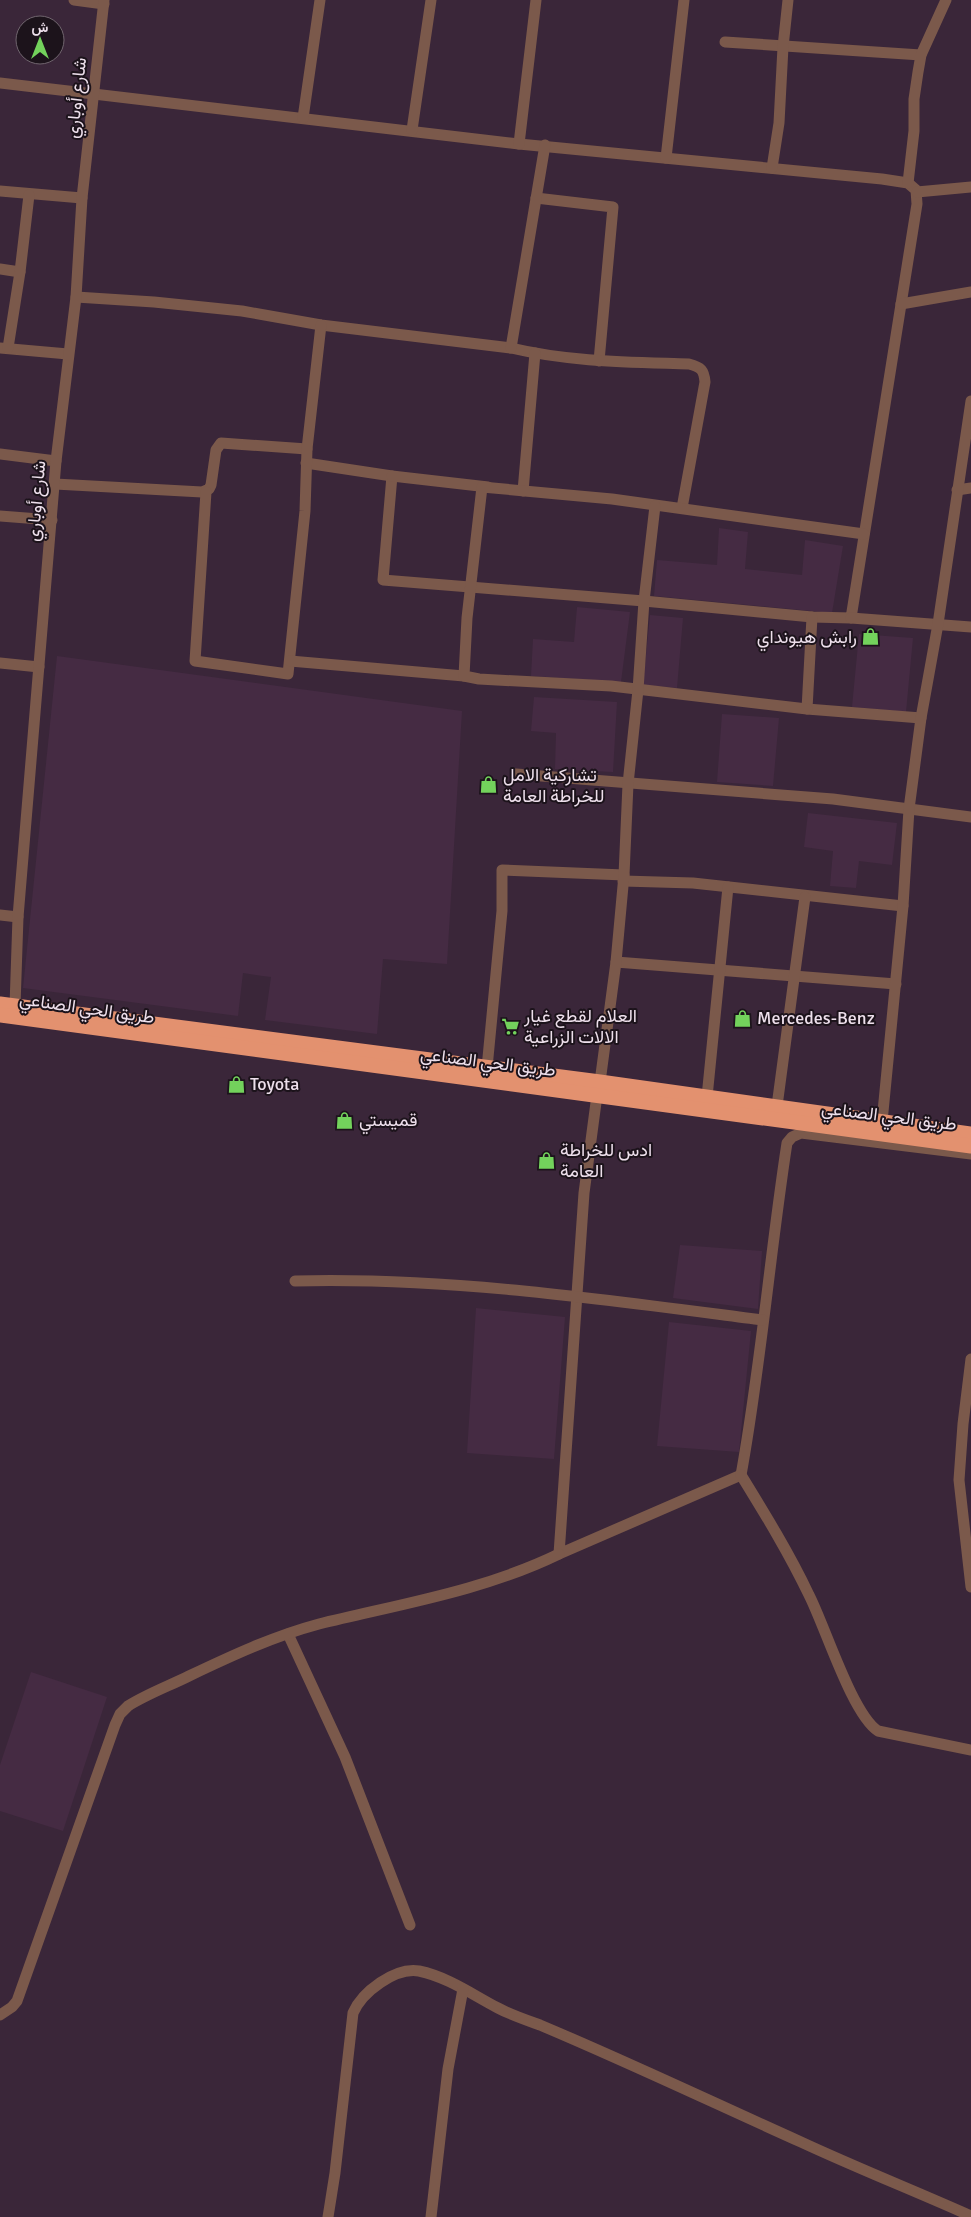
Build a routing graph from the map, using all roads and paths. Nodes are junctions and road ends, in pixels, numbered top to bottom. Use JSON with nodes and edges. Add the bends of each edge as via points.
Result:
{"nodes":[{"id":1,"x":74,"y":0,"type":"edge"},
{"id":2,"x":320,"y":0,"type":"edge"},
{"id":3,"x":431,"y":0,"type":"edge"},
{"id":4,"x":536,"y":0,"type":"edge"},
{"id":5,"x":684,"y":0,"type":"edge"},
{"id":6,"x":788,"y":0,"type":"edge"},
{"id":7,"x":946,"y":0,"type":"edge"},
{"id":8,"x":104,"y":2,"type":"edge"},
{"id":9,"x":725,"y":42,"type":"dead end"},
{"id":10,"x":783,"y":47,"type":"junction"},
{"id":11,"x":921,"y":55,"type":"junction"},
{"id":12,"x":0,"y":83,"type":"edge"},
{"id":13,"x":94,"y":94,"type":"junction"},
{"id":14,"x":303,"y":118,"type":"junction"},
{"id":15,"x":412,"y":130,"type":"junction"},
{"id":16,"x":519,"y":144,"type":"junction"},
{"id":17,"x":545,"y":146,"type":"junction"},
{"id":18,"x":666,"y":158,"type":"junction"},
{"id":19,"x":772,"y":168,"type":"junction"},
{"id":20,"x":908,"y":183,"type":"junction"},
{"id":21,"x":971,"y":187,"type":"edge"},
{"id":22,"x":0,"y":190,"type":"edge"},
{"id":23,"x":917,"y":192,"type":"junction"},
{"id":24,"x":29,"y":194,"type":"junction"},
{"id":25,"x":82,"y":198,"type":"junction"},
{"id":26,"x":536,"y":198,"type":"junction"},
{"id":27,"x":0,"y":269,"type":"edge"},
{"id":28,"x":20,"y":272,"type":"junction"},
{"id":29,"x":971,"y":292,"type":"edge"},
{"id":30,"x":76,"y":297,"type":"junction"},
{"id":31,"x":901,"y":304,"type":"junction"},
{"id":32,"x":321,"y":325,"type":"junction"},
{"id":33,"x":4,"y":348,"type":"edge"},
{"id":34,"x":511,"y":348,"type":"junction"},
{"id":35,"x":535,"y":353,"type":"junction"},
{"id":36,"x":68,"y":354,"type":"junction"},
{"id":37,"x":599,"y":361,"type":"junction"},
{"id":38,"x":971,"y":401,"type":"edge"},
{"id":39,"x":306,"y":449,"type":"junction"},
{"id":40,"x":0,"y":454,"type":"edge"},
{"id":41,"x":56,"y":462,"type":"junction"},
{"id":42,"x":306,"y":463,"type":"junction"},
{"id":43,"x":392,"y":476,"type":"junction"},
{"id":44,"x":54,"y":484,"type":"junction"},
{"id":45,"x":488,"y":487,"type":"junction"},
{"id":46,"x":971,"y":488,"type":"edge"},
{"id":47,"x":957,"y":490,"type":"junction"},
{"id":48,"x":523,"y":491,"type":"junction"},
{"id":49,"x":206,"y":492,"type":"junction"},
{"id":50,"x":655,"y":506,"type":"junction"},
{"id":51,"x":682,"y":508,"type":"junction"},
{"id":52,"x":0,"y":516,"type":"edge"},
{"id":53,"x":52,"y":520,"type":"junction"},
{"id":54,"x":864,"y":534,"type":"junction"},
{"id":55,"x":470,"y":586,"type":"junction"},
{"id":56,"x":644,"y":601,"type":"junction"},
{"id":57,"x":812,"y":617,"type":"junction"},
{"id":58,"x":851,"y":618,"type":"junction"},
{"id":59,"x":938,"y":624,"type":"junction"},
{"id":60,"x":971,"y":627,"type":"edge"},
{"id":61,"x":0,"y":662,"type":"edge"},
{"id":62,"x":290,"y":662,"type":"junction"},
{"id":63,"x":39,"y":667,"type":"junction"},
{"id":64,"x":464,"y":676,"type":"junction"},
{"id":65,"x":638,"y":690,"type":"junction"},
{"id":66,"x":807,"y":709,"type":"junction"},
{"id":67,"x":921,"y":718,"type":"junction"},
{"id":68,"x":516,"y":774,"type":"dead end"},
{"id":69,"x":628,"y":784,"type":"junction"},
{"id":70,"x":909,"y":809,"type":"junction"},
{"id":71,"x":971,"y":817,"type":"edge"},
{"id":72,"x":623,"y":878,"type":"junction"},
{"id":73,"x":728,"y":887,"type":"junction"},
{"id":74,"x":805,"y":897,"type":"junction"},
{"id":75,"x":903,"y":906,"type":"junction"},
{"id":76,"x":0,"y":915,"type":"edge"},
{"id":77,"x":18,"y":917,"type":"junction"},
{"id":78,"x":616,"y":962,"type":"junction"},
{"id":79,"x":720,"y":970,"type":"junction"},
{"id":80,"x":794,"y":976,"type":"junction"},
{"id":81,"x":896,"y":984,"type":"junction"},
{"id":82,"x":7,"y":1005,"type":"edge"},
{"id":83,"x":0,"y":1016,"type":"edge"},
{"id":84,"x":486,"y":1068,"type":"junction"},
{"id":85,"x":599,"y":1089,"type":"junction"},
{"id":86,"x":707,"y":1097,"type":"junction"},
{"id":87,"x":777,"y":1106,"type":"junction"},
{"id":88,"x":790,"y":1122,"type":"junction"},
{"id":89,"x":882,"y":1122,"type":"junction"},
{"id":90,"x":971,"y":1134,"type":"edge"},
{"id":91,"x":787,"y":1143,"type":"junction"},
{"id":92,"x":971,"y":1146,"type":"edge"},
{"id":93,"x":971,"y":1154,"type":"edge"},
{"id":94,"x":295,"y":1281,"type":"dead end"},
{"id":95,"x":577,"y":1296,"type":"junction"},
{"id":96,"x":763,"y":1320,"type":"junction"},
{"id":97,"x":971,"y":1359,"type":"edge"},
{"id":98,"x":741,"y":1475,"type":"junction"},
{"id":99,"x":559,"y":1554,"type":"junction"},
{"id":100,"x":971,"y":1587,"type":"edge"},
{"id":101,"x":288,"y":1634,"type":"junction"},
{"id":102,"x":971,"y":1750,"type":"edge"},
{"id":103,"x":410,"y":1925,"type":"dead end"},
{"id":104,"x":463,"y":1989,"type":"junction"},
{"id":105,"x":0,"y":2014,"type":"edge"},
{"id":106,"x":971,"y":2216,"type":"edge"},
{"id":107,"x":328,"y":2217,"type":"edge"},
{"id":108,"x":431,"y":2217,"type":"edge"}],
"edges":[{"from":1,"to":8,"type":"street"},
{"from":2,"to":14,"type":"street"},
{"from":3,"to":15,"type":"street"},
{"from":4,"to":16,"type":"street"},
{"from":5,"to":18,"type":"street"},
{"from":6,"to":10,"type":"street"},
{"from":7,"to":11,"type":"street"},
{"from":8,"to":13,"type":"street","name":"شارع أوباري"},
{"from":9,"to":10,"type":"street"},
{"from":10,"to":11,"type":"street"},
{"from":10,"to":19,"type":"street","via":[[779,124]]},
{"from":11,"to":20,"type":"street","via":[[914,99]]},
{"from":12,"to":13,"type":"street"},
{"from":13,"to":14,"type":"street"},
{"from":13,"to":25,"type":"street","name":"شارع أوباري"},
{"from":14,"to":15,"type":"street"},
{"from":15,"to":16,"type":"street"},
{"from":16,"to":17,"type":"street"},
{"from":17,"to":18,"type":"street"},
{"from":17,"to":26,"type":"street"},
{"from":18,"to":19,"type":"street"},
{"from":19,"to":20,"type":"street"},
{"from":20,"to":23,"type":"street"},
{"from":21,"to":23,"type":"street"},
{"from":22,"to":24,"type":"street"},
{"from":23,"to":31,"type":"street"},
{"from":24,"to":25,"type":"street"},
{"from":24,"to":28,"type":"street"},
{"from":25,"to":30,"type":"street","name":"شارع أوباري"},
{"from":26,"to":34,"type":"street"},
{"from":26,"to":37,"type":"street","via":[[613,207]]},
{"from":27,"to":28,"type":"street"},
{"from":28,"to":33,"type":"street"},
{"from":29,"to":31,"type":"street"},
{"from":30,"to":32,"type":"street","via":[[232,310]]},
{"from":30,"to":36,"type":"street","name":"شارع أوباري"},
{"from":31,"to":54,"type":"street"},
{"from":32,"to":34,"type":"street"},
{"from":32,"to":39,"type":"street"},
{"from":33,"to":36,"type":"street"},
{"from":34,"to":35,"type":"street"},
{"from":35,"to":37,"type":"street"},
{"from":35,"to":48,"type":"street"},
{"from":36,"to":41,"type":"street","name":"شارع أوباري"},
{"from":37,"to":51,"type":"street","via":[[689,364],[699,366],[704,373]]},
{"from":38,"to":47,"type":"street"},
{"from":39,"to":42,"type":"street"},
{"from":39,"to":49,"type":"street","via":[[221,442],[216,450],[211,485]]},
{"from":40,"to":41,"type":"street"},
{"from":41,"to":44,"type":"street","name":"شارع أوباري"},
{"from":42,"to":43,"type":"street"},
{"from":42,"to":62,"type":"street"},
{"from":43,"to":45,"type":"street"},
{"from":43,"to":55,"type":"street","via":[[383,580]]},
{"from":44,"to":49,"type":"street"},
{"from":44,"to":53,"type":"street","name":"شارع أوباري"},
{"from":45,"to":48,"type":"street"},
{"from":45,"to":55,"type":"street","via":[[482,487]]},
{"from":46,"to":47,"type":"street"},
{"from":47,"to":59,"type":"street"},
{"from":48,"to":50,"type":"street"},
{"from":49,"to":62,"type":"street","via":[[195,661],[288,674]]},
{"from":50,"to":51,"type":"street"},
{"from":50,"to":56,"type":"street"},
{"from":51,"to":54,"type":"street"},
{"from":52,"to":53,"type":"street"},
{"from":53,"to":63,"type":"street","name":"شارع أوباري"},
{"from":54,"to":58,"type":"street"},
{"from":55,"to":56,"type":"street"},
{"from":55,"to":64,"type":"street"},
{"from":56,"to":57,"type":"street"},
{"from":56,"to":65,"type":"street"},
{"from":57,"to":58,"type":"street"},
{"from":57,"to":66,"type":"street"},
{"from":58,"to":59,"type":"street"},
{"from":59,"to":60,"type":"street"},
{"from":59,"to":67,"type":"street"},
{"from":61,"to":63,"type":"street"},
{"from":62,"to":64,"type":"street"},
{"from":63,"to":77,"type":"street","name":"شارع أوباري"},
{"from":64,"to":65,"type":"street"},
{"from":65,"to":66,"type":"street"},
{"from":65,"to":69,"type":"street"},
{"from":66,"to":67,"type":"street"},
{"from":67,"to":70,"type":"street"},
{"from":68,"to":69,"type":"street"},
{"from":69,"to":70,"type":"street","via":[[833,799]]},
{"from":69,"to":72,"type":"street"},
{"from":70,"to":71,"type":"street"},
{"from":70,"to":75,"type":"street"},
{"from":72,"to":73,"type":"street"},
{"from":72,"to":78,"type":"street"},
{"from":72,"to":84,"type":"street","via":[[502,870],[502,911]]},
{"from":73,"to":74,"type":"street"},
{"from":73,"to":79,"type":"street"},
{"from":74,"to":75,"type":"street"},
{"from":74,"to":80,"type":"street"},
{"from":75,"to":81,"type":"street"},
{"from":76,"to":77,"type":"street"},
{"from":77,"to":82,"type":"street","name":"شارع أوباري"},
{"from":78,"to":79,"type":"street"},
{"from":78,"to":85,"type":"street"},
{"from":79,"to":80,"type":"street"},
{"from":79,"to":86,"type":"street"},
{"from":80,"to":81,"type":"street"},
{"from":80,"to":87,"type":"street"},
{"from":81,"to":89,"type":"street"},
{"from":82,"to":84,"type":"highway"},
{"from":83,"to":85,"type":"highway","name":"طريق الحي الصناعي"},
{"from":84,"to":85,"type":"highway"},
{"from":85,"to":86,"type":"highway"},
{"from":85,"to":88,"type":"highway","name":"طريق الحي الصناعي"},
{"from":85,"to":95,"type":"street","via":[[584,1193]]},
{"from":86,"to":87,"type":"highway"},
{"from":87,"to":89,"type":"highway"},
{"from":88,"to":91,"type":"street"},
{"from":88,"to":92,"type":"highway","name":"طريق الحي الصناعي"},
{"from":89,"to":90,"type":"highway"},
{"from":91,"to":93,"type":"street","via":[[792,1136],[801,1133]]},
{"from":91,"to":96,"type":"street"},
{"from":94,"to":95,"type":"street","via":[[356,1279]]},
{"from":95,"to":96,"type":"street"},
{"from":95,"to":99,"type":"street"},
{"from":96,"to":98,"type":"street"},
{"from":97,"to":100,"type":"street","via":[[959,1480]]},
{"from":98,"to":99,"type":"street"},
{"from":98,"to":102,"type":"street","via":[[779,1537],[810,1597],[870,1726],[878,1731]]},
{"from":99,"to":101,"type":"street","via":[[461,1592]]},
{"from":101,"to":103,"type":"street","via":[[345,1758]]},
{"from":101,"to":105,"type":"street","via":[[222,1660],[136,1701],[120,1714],[17,2001]]},
{"from":104,"to":106,"type":"street","via":[[499,2009],[618,2058]]},
{"from":104,"to":107,"type":"street","via":[[420,1971],[402,1972],[380,1984],[356,2006]]},
{"from":104,"to":108,"type":"street","via":[[448,2069]]}]}
